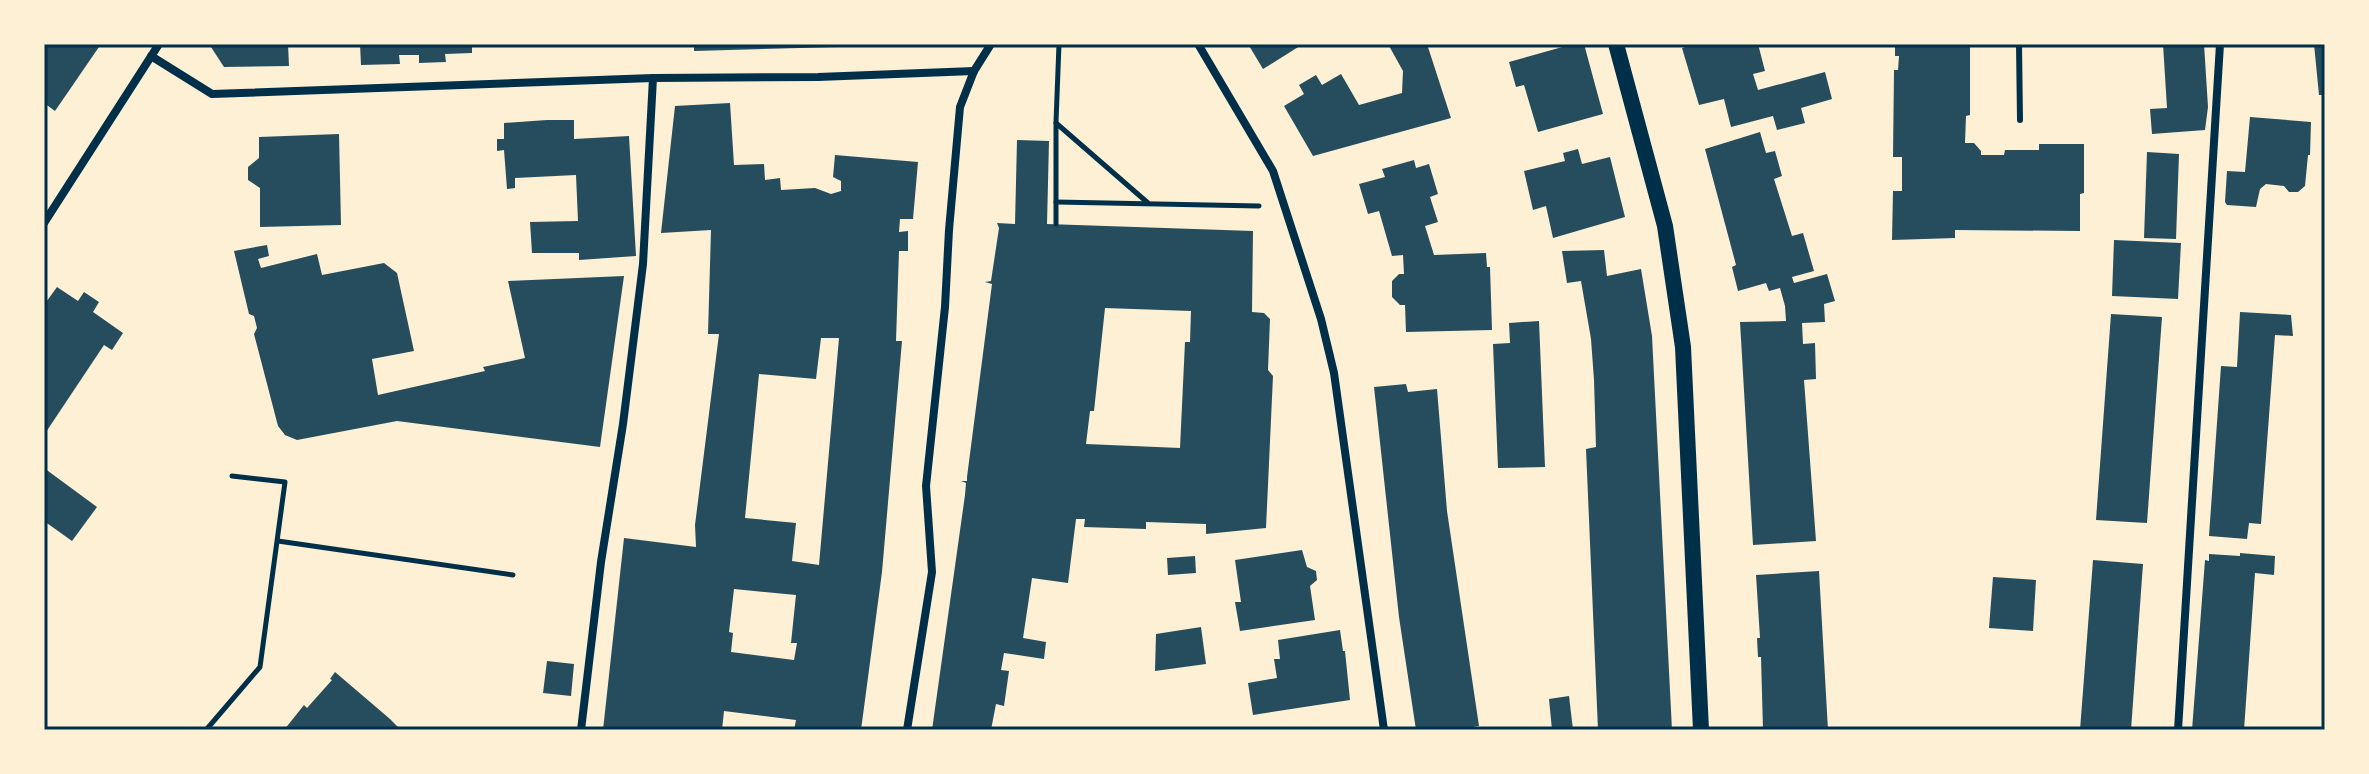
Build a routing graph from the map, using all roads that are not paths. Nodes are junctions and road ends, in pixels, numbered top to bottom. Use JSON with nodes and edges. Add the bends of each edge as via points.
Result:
{"nodes":[{"id":1,"x":159,"y":44,"type":"edge"},
{"id":2,"x":991,"y":44,"type":"edge"},
{"id":3,"x":1198,"y":44,"type":"edge"},
{"id":4,"x":1616,"y":44,"type":"edge"},
{"id":5,"x":2019,"y":44,"type":"edge"},
{"id":6,"x":2220,"y":44,"type":"edge"},
{"id":7,"x":151,"y":56,"type":"junction"},
{"id":8,"x":974,"y":71,"type":"junction"},
{"id":9,"x":653,"y":78,"type":"junction"},
{"id":10,"x":2020,"y":120,"type":"dead end"},
{"id":11,"x":44,"y":223,"type":"edge"},
{"id":12,"x":581,"y":730,"type":"edge"},
{"id":13,"x":907,"y":730,"type":"edge"},
{"id":14,"x":1384,"y":730,"type":"edge"},
{"id":15,"x":1701,"y":730,"type":"edge"},
{"id":16,"x":2178,"y":730,"type":"edge"}],
"edges":[{"from":1,"to":7,"type":"street"},
{"from":2,"to":8,"type":"street"},
{"from":3,"to":14,"type":"street","via":[[1273,171],[1321,319],[1334,373]]},
{"from":4,"to":15,"type":"main road","via":[[1665,226],[1683,347]]},
{"from":5,"to":10,"type":"lane"},
{"from":6,"to":16,"type":"street"},
{"from":7,"to":9,"type":"street","via":[[212,94]]},
{"from":7,"to":11,"type":"street"},
{"from":8,"to":9,"type":"street"},
{"from":8,"to":13,"type":"street","via":[[960,107],[926,486],[932,572]]},
{"from":9,"to":12,"type":"street","via":[[643,264]]}]}
